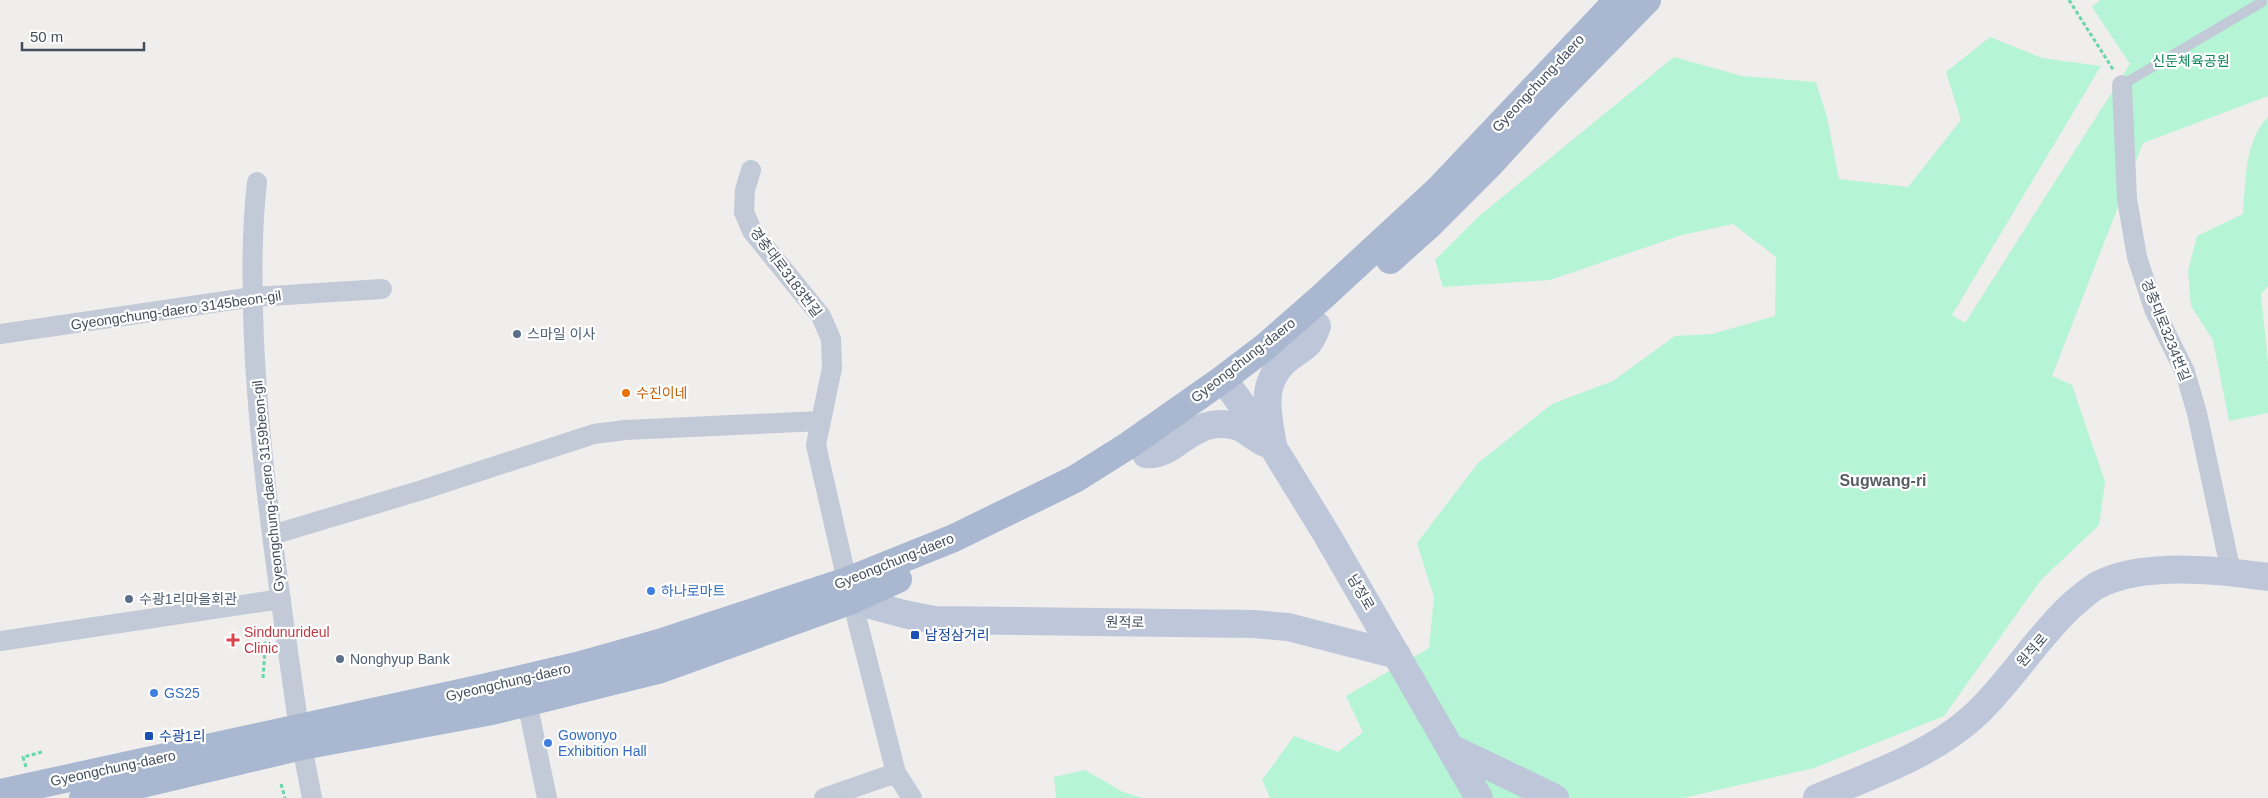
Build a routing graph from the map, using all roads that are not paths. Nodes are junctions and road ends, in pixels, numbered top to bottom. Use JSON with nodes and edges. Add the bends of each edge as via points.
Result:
{"nodes":[{"id":1,"x":1618,"y":0,"type":"edge"},
{"id":2,"x":1647,"y":0,"type":"edge"},
{"id":3,"x":2262,"y":2,"type":"dead end"},
{"id":4,"x":2122,"y":85,"type":"joint"},
{"id":5,"x":751,"y":170,"type":"dead end"},
{"id":6,"x":257,"y":182,"type":"dead end"},
{"id":7,"x":382,"y":289,"type":"dead end"},
{"id":8,"x":252,"y":297,"type":"junction"},
{"id":9,"x":1317,"y":326,"type":"junction"},
{"id":10,"x":0,"y":334,"type":"edge"},
{"id":11,"x":1227,"y":385,"type":"junction"},
{"id":12,"x":821,"y":421,"type":"junction"},
{"id":13,"x":1273,"y":447,"type":"junction"},
{"id":14,"x":1146,"y":454,"type":"junction"},
{"id":15,"x":272,"y":535,"type":"junction"},
{"id":16,"x":2231,"y":572,"type":"junction"},
{"id":17,"x":2268,"y":576,"type":"edge"},
{"id":18,"x":850,"y":590,"type":"junction"},
{"id":19,"x":280,"y":599,"type":"junction"},
{"id":20,"x":0,"y":641,"type":"edge"},
{"id":21,"x":1397,"y":655,"type":"junction"},
{"id":22,"x":527,"y":702,"type":"junction"},
{"id":23,"x":301,"y":738,"type":"junction"},
{"id":24,"x":1451,"y":748,"type":"junction"},
{"id":25,"x":896,"y":773,"type":"junction"},
{"id":26,"x":0,"y":793,"type":"edge"},
{"id":27,"x":316,"y":795,"type":"edge"},
{"id":28,"x":83,"y":798,"type":"edge"},
{"id":29,"x":547,"y":798,"type":"edge"},
{"id":30,"x":824,"y":798,"type":"edge"},
{"id":31,"x":912,"y":798,"type":"edge"},
{"id":32,"x":1479,"y":798,"type":"edge"},
{"id":33,"x":1555,"y":798,"type":"edge"},
{"id":34,"x":1817,"y":798,"type":"edge"}],
"edges":[{"from":1,"to":11,"type":"main road","name":"Gyeongchung-daero","via":[[1420,207],[1265,346]]},
{"from":2,"to":9,"type":"main road","name":"Gyeongchung-daero","via":[[1428,226]]},
{"from":3,"to":4,"type":"lane"},
{"from":4,"to":16,"type":"street","name":"경충대로3234번길","via":[[2127,199],[2137,257],[2154,309],[2185,372],[2197,413]]},
{"from":5,"to":12,"type":"street","name":"경충대로3183번길","via":[[745,190],[744,212],[752,231],[821,316],[831,339],[832,368]]},
{"from":6,"to":8,"type":"street","name":"Gyeongchung-daero 3159beon-gil","via":[[253,216]]},
{"from":7,"to":8,"type":"street","name":"Gyeongchung-daero 3145beon-gil"},
{"from":8,"to":10,"type":"street","name":"Gyeongchung-daero 3145beon-gil"},
{"from":8,"to":15,"type":"street","name":"Gyeongchung-daero 3159beon-gil","via":[[258,414]]},
{"from":9,"to":11,"type":"main road","name":"Gyeongchung-daero"},
{"from":9,"to":13,"type":"street","via":[[1312,341],[1286,359],[1273,374],[1268,387]]},
{"from":11,"to":13,"type":"street","name":"남정로"},
{"from":11,"to":14,"type":"main road","name":"Gyeongchung-daero"},
{"from":11,"to":18,"type":"main road","name":"Gyeongchung-daero","via":[[1075,479]]},
{"from":12,"to":15,"type":"street","via":[[594,434]]},
{"from":12,"to":18,"type":"street","name":"경충대로3183번길","via":[[816,445]]},
{"from":13,"to":14,"type":"street","via":[[1253,438],[1240,427],[1221,424],[1205,425],[1156,455]]},
{"from":13,"to":21,"type":"street","name":"남정로"},
{"from":14,"to":18,"type":"main road","name":"Gyeongchung-daero","via":[[1084,494],[963,553],[904,576]]},
{"from":15,"to":19,"type":"street","name":"Gyeongchung-daero 3159beon-gil"},
{"from":16,"to":17,"type":"street","name":"원적로"},
{"from":16,"to":34,"type":"street","name":"원적로","via":[[2160,570],[2096,586],[2071,606],[1975,715],[1947,737],[1920,754]]},
{"from":18,"to":21,"type":"street","name":"원적로","via":[[904,614],[934,620],[1280,626]]},
{"from":18,"to":22,"type":"main road","name":"Gyeongchung-daero","via":[[658,670]]},
{"from":18,"to":23,"type":"main road","name":"Gyeongchung-daero"},
{"from":18,"to":25,"type":"street","name":"경충대로3183번길"},
{"from":19,"to":20,"type":"street"},
{"from":19,"to":23,"type":"street","name":"Gyeongchung-daero 3159beon-gil"},
{"from":21,"to":24,"type":"street","name":"남정로"},
{"from":22,"to":23,"type":"main road","name":"Gyeongchung-daero"},
{"from":22,"to":29,"type":"street"},
{"from":23,"to":26,"type":"main road","name":"Gyeongchung-daero"},
{"from":23,"to":27,"type":"street","name":"Gyeongchung-daero 3159beon-gil"},
{"from":23,"to":28,"type":"main road","name":"Gyeongchung-daero"},
{"from":24,"to":32,"type":"street","name":"남정로"},
{"from":24,"to":33,"type":"street"},
{"from":25,"to":30,"type":"street"},
{"from":25,"to":31,"type":"street","name":"경충대로3183번길"}]}
